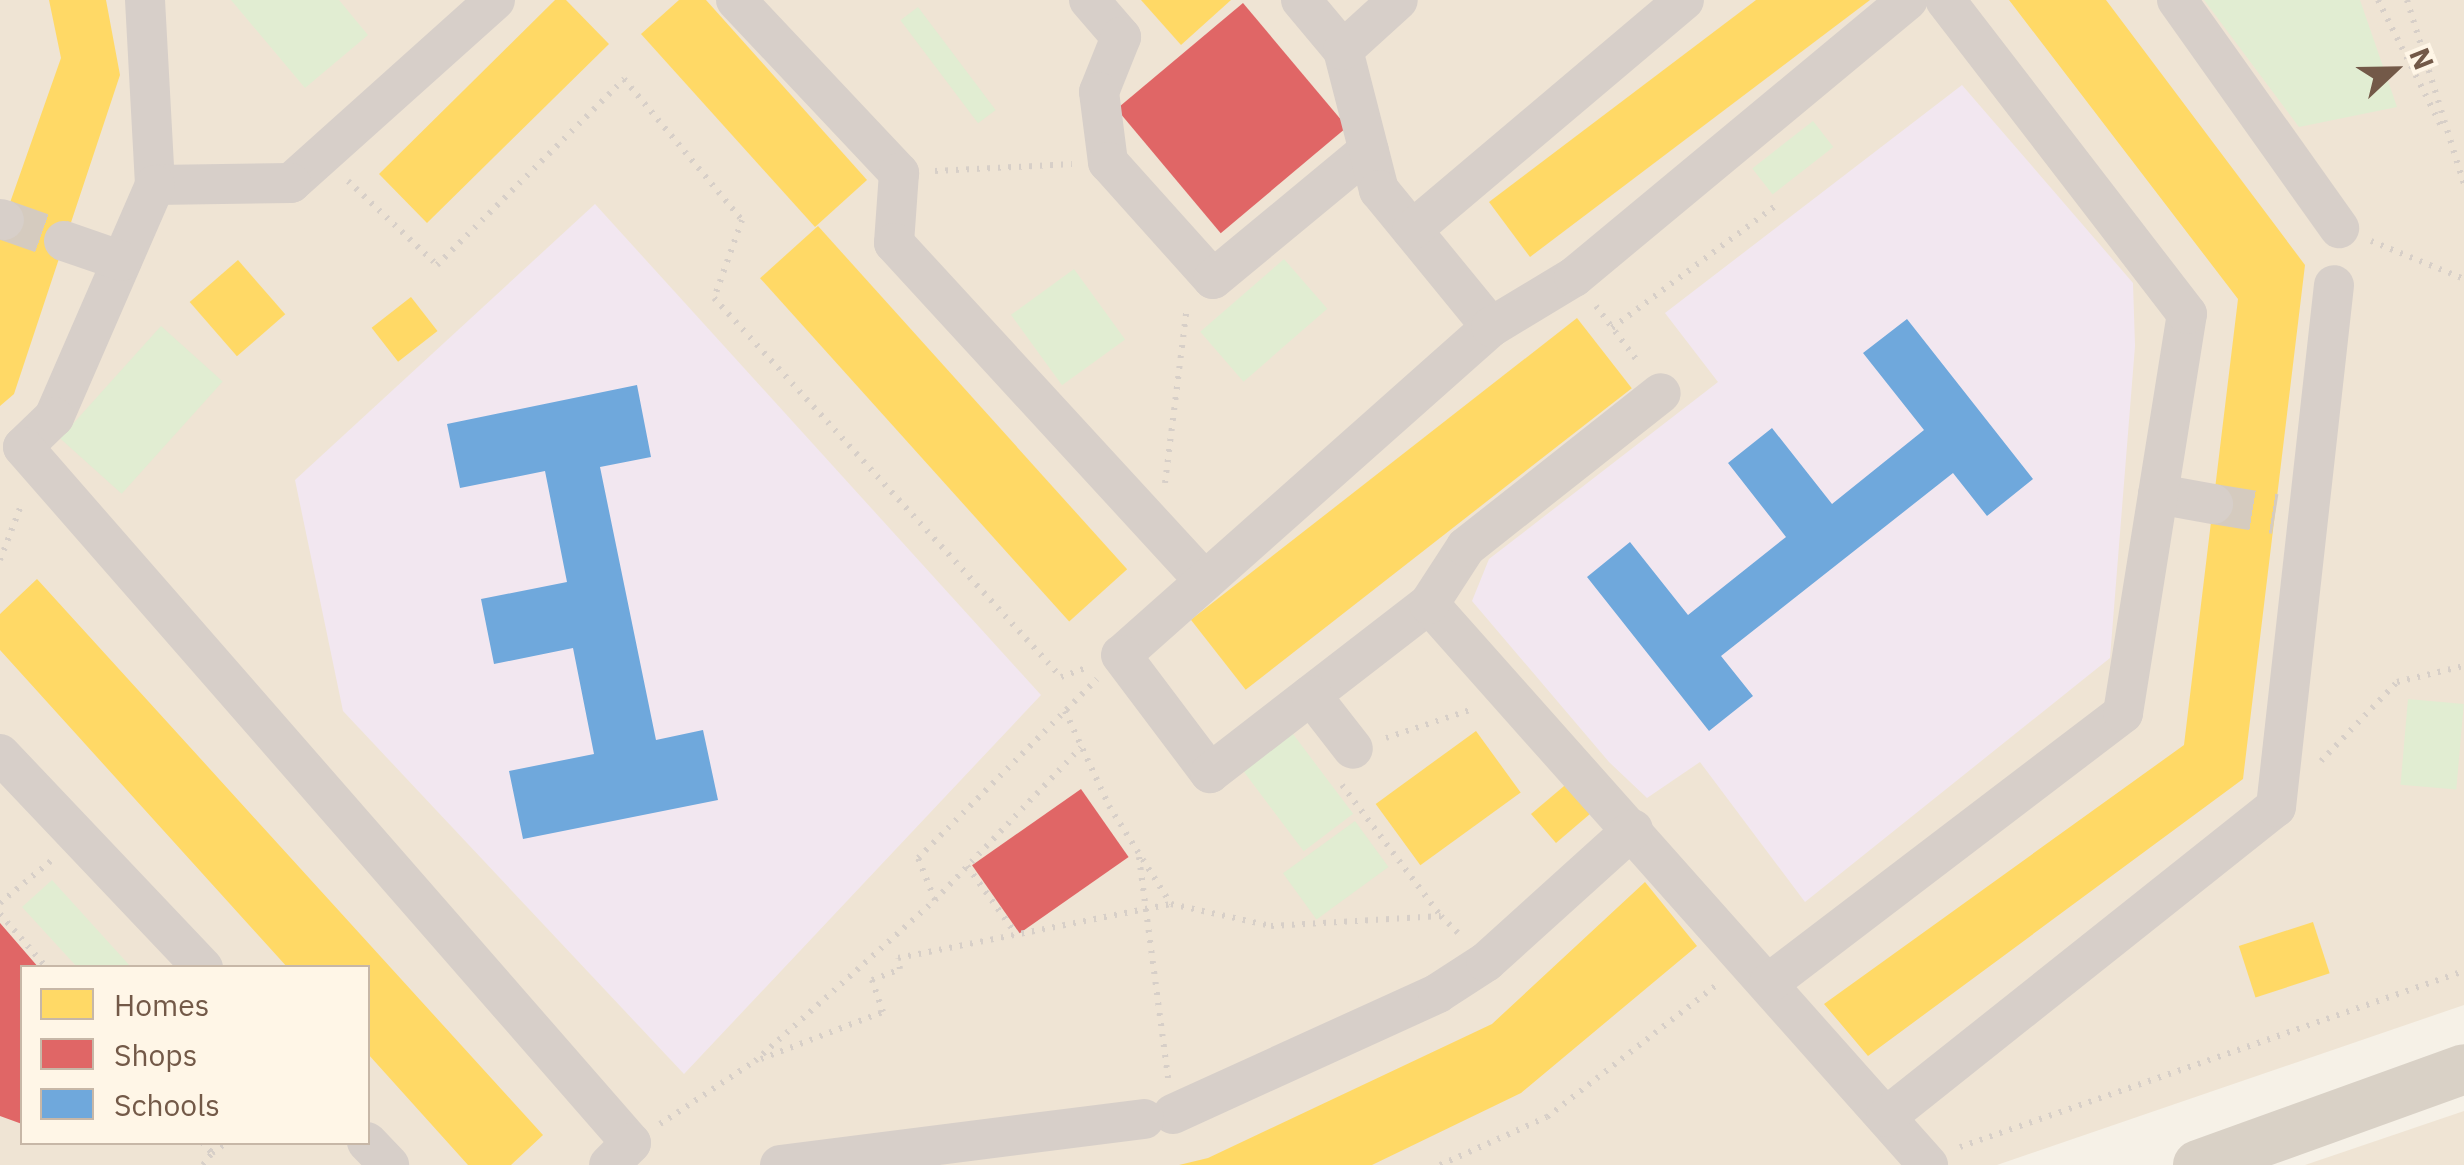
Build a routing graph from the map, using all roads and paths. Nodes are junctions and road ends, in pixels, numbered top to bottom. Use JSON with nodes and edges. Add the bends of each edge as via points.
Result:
{"nodes":[{"id":1,"x":145,"y":0,"type":"edge"},
{"id":2,"x":495,"y":0,"type":"edge"},
{"id":3,"x":736,"y":0,"type":"edge"},
{"id":4,"x":1088,"y":0,"type":"edge"},
{"id":5,"x":1301,"y":0,"type":"edge"},
{"id":6,"x":1398,"y":0,"type":"edge"},
{"id":7,"x":1684,"y":0,"type":"edge"},
{"id":8,"x":1908,"y":0,"type":"edge"},
{"id":9,"x":1945,"y":0,"type":"edge"},
{"id":10,"x":2177,"y":0,"type":"edge"},
{"id":11,"x":2378,"y":0,"type":"edge"},
{"id":12,"x":2407,"y":0,"type":"edge"},
{"id":13,"x":1342,"y":50,"type":"junction"},
{"id":14,"x":2451,"y":148,"type":"junction"},
{"id":15,"x":1369,"y":150,"type":"junction"},
{"id":16,"x":322,"y":156,"type":"junction"},
{"id":17,"x":1108,"y":162,"type":"junction"},
{"id":18,"x":898,"y":173,"type":"junction"},
{"id":19,"x":2464,"y":184,"type":"edge"},
{"id":20,"x":155,"y":185,"type":"junction"},
{"id":21,"x":1776,"y":206,"type":"dead end"},
{"id":22,"x":2340,"y":228,"type":"joint"},
{"id":23,"x":1412,"y":230,"type":"junction"},
{"id":24,"x":64,"y":241,"type":"tunnel mouth"},
{"id":25,"x":122,"y":261,"type":"junction"},
{"id":26,"x":1192,"y":261,"type":"junction"},
{"id":27,"x":1574,"y":277,"type":"junction"},
{"id":28,"x":2464,"y":279,"type":"edge"},
{"id":29,"x":2334,"y":285,"type":"dead end"},
{"id":30,"x":1491,"y":327,"type":"junction"},
{"id":31,"x":1612,"y":328,"type":"junction"},
{"id":32,"x":1661,"y":393,"type":"joint"},
{"id":33,"x":20,"y":459,"type":"edge"},
{"id":34,"x":2158,"y":494,"type":"junction"},
{"id":35,"x":2213,"y":504,"type":"tunnel mouth"},
{"id":36,"x":1159,"y":533,"type":"junction"},
{"id":37,"x":0,"y":560,"type":"edge"},
{"id":38,"x":1205,"y":581,"type":"junction"},
{"id":39,"x":1428,"y":604,"type":"junction"},
{"id":40,"x":1121,"y":655,"type":"junction"},
{"id":41,"x":2464,"y":666,"type":"edge"},
{"id":42,"x":1310,"y":695,"type":"junction"},
{"id":43,"x":1512,"y":696,"type":"junction"},
{"id":44,"x":1065,"y":712,"type":"junction"},
{"id":45,"x":1081,"y":746,"type":"junction"},
{"id":46,"x":0,"y":754,"type":"edge"},
{"id":47,"x":1344,"y":762,"type":"junction"},
{"id":48,"x":2276,"y":807,"type":"junction"},
{"id":49,"x":1633,"y":829,"type":"junction"},
{"id":50,"x":80,"y":837,"type":"junction"},
{"id":51,"x":1139,"y":854,"type":"junction"},
{"id":52,"x":967,"y":866,"type":"junction"},
{"id":53,"x":935,"y":900,"type":"junction"},
{"id":54,"x":0,"y":903,"type":"edge"},
{"id":55,"x":1170,"y":904,"type":"junction"},
{"id":56,"x":1145,"y":910,"type":"junction"},
{"id":57,"x":0,"y":914,"type":"edge"},
{"id":58,"x":1441,"y":916,"type":"junction"},
{"id":59,"x":1016,"y":934,"type":"junction"},
{"id":60,"x":1486,"y":962,"type":"junction"},
{"id":61,"x":44,"y":965,"type":"edge"},
{"id":62,"x":200,"y":965,"type":"edge"},
{"id":63,"x":2464,"y":971,"type":"edge"},
{"id":64,"x":1759,"y":972,"type":"junction"},
{"id":65,"x":755,"y":1062,"type":"junction"},
{"id":66,"x":2464,"y":1069,"type":"edge"},
{"id":67,"x":1158,"y":1116,"type":"junction"},
{"id":68,"x":1886,"y":1117,"type":"junction"},
{"id":69,"x":205,"y":1145,"type":"edge"},
{"id":70,"x":224,"y":1145,"type":"edge"},
{"id":71,"x":370,"y":1145,"type":"edge"},
{"id":72,"x":212,"y":1153,"type":"junction"},
{"id":73,"x":625,"y":1158,"type":"edge"},
{"id":74,"x":1926,"y":1163,"type":"edge"},
{"id":75,"x":203,"y":1165,"type":"edge"},
{"id":76,"x":388,"y":1165,"type":"edge"},
{"id":77,"x":780,"y":1165,"type":"edge"},
{"id":78,"x":1440,"y":1165,"type":"edge"},
{"id":79,"x":2198,"y":1165,"type":"edge"}],
"edges":[{"from":1,"to":20,"type":"lane"},
{"from":2,"to":16,"type":"lane"},
{"from":3,"to":18,"type":"lane"},
{"from":4,"to":17,"type":"lane","via":[[1121,37],[1099,92]]},
{"from":5,"to":13,"type":"lane"},
{"from":6,"to":13,"type":"lane"},
{"from":7,"to":23,"type":"lane"},
{"from":8,"to":27,"type":"lane"},
{"from":9,"to":34,"type":"lane","via":[[2187,314]]},
{"from":10,"to":22,"type":"lane"},
{"from":11,"to":14,"type":"path"},
{"from":12,"to":14,"type":"path"},
{"from":13,"to":15,"type":"lane"},
{"from":14,"to":19,"type":"path"},
{"from":15,"to":23,"type":"lane","via":[[1379,190]]},
{"from":15,"to":26,"type":"lane","via":[[1213,279]]},
{"from":16,"to":20,"type":"lane","via":[[292,183]]},
{"from":16,"to":40,"type":"path","via":[[437,265],[624,79],[742,220],[714,298],[1062,677]]},
{"from":17,"to":18,"type":"path"},
{"from":17,"to":26,"type":"lane"},
{"from":18,"to":36,"type":"lane","via":[[894,244]]},
{"from":20,"to":25,"type":"lane"},
{"from":21,"to":31,"type":"path"},
{"from":22,"to":28,"type":"path"},
{"from":23,"to":30,"type":"lane"},
{"from":24,"to":25,"type":"lane"},
{"from":25,"to":33,"type":"lane","via":[[54,416]]},
{"from":26,"to":36,"type":"path"},
{"from":27,"to":30,"type":"lane"},
{"from":27,"to":31,"type":"path"},
{"from":29,"to":48,"type":"lane","via":[[2291,517]]},
{"from":30,"to":38,"type":"lane"},
{"from":31,"to":32,"type":"path"},
{"from":32,"to":39,"type":"lane","via":[[1466,546]]},
{"from":33,"to":37,"type":"path"},
{"from":33,"to":73,"type":"lane"},
{"from":34,"to":35,"type":"lane"},
{"from":34,"to":64,"type":"lane","via":[[2122,713]]},
{"from":36,"to":38,"type":"lane"},
{"from":38,"to":40,"type":"lane"},
{"from":39,"to":42,"type":"lane"},
{"from":39,"to":43,"type":"lane"},
{"from":40,"to":42,"type":"lane","via":[[1210,773]]},
{"from":40,"to":44,"type":"path"},
{"from":41,"to":48,"type":"path","via":[[2398,682]]},
{"from":42,"to":47,"type":"lane"},
{"from":43,"to":47,"type":"path"},
{"from":43,"to":49,"type":"lane"},
{"from":44,"to":45,"type":"path"},
{"from":44,"to":53,"type":"path","via":[[918,858]]},
{"from":45,"to":51,"type":"path"},
{"from":45,"to":52,"type":"path"},
{"from":46,"to":50,"type":"lane"},
{"from":47,"to":58,"type":"path"},
{"from":48,"to":68,"type":"lane"},
{"from":49,"to":60,"type":"lane"},
{"from":49,"to":64,"type":"lane"},
{"from":50,"to":54,"type":"path"},
{"from":50,"to":62,"type":"lane"},
{"from":51,"to":55,"type":"path"},
{"from":51,"to":56,"type":"path"},
{"from":52,"to":53,"type":"path"},
{"from":52,"to":59,"type":"path"},
{"from":53,"to":65,"type":"path"},
{"from":55,"to":56,"type":"path"},
{"from":55,"to":58,"type":"path","via":[[1271,926]]},
{"from":56,"to":59,"type":"path"},
{"from":56,"to":67,"type":"path"},
{"from":57,"to":61,"type":"path"},
{"from":58,"to":60,"type":"path"},
{"from":59,"to":65,"type":"path","via":[[898,958],[900,969],[872,980],[884,1012]]},
{"from":60,"to":67,"type":"lane","via":[[1438,993]]},
{"from":63,"to":74,"type":"path"},
{"from":64,"to":68,"type":"lane"},
{"from":64,"to":78,"type":"path","via":[[1546,1117]]},
{"from":65,"to":73,"type":"path"},
{"from":66,"to":79,"type":"main road"},
{"from":67,"to":77,"type":"lane"},
{"from":68,"to":74,"type":"lane"},
{"from":69,"to":72,"type":"path"},
{"from":70,"to":72,"type":"path"},
{"from":71,"to":76,"type":"lane"},
{"from":72,"to":75,"type":"path"}]}
